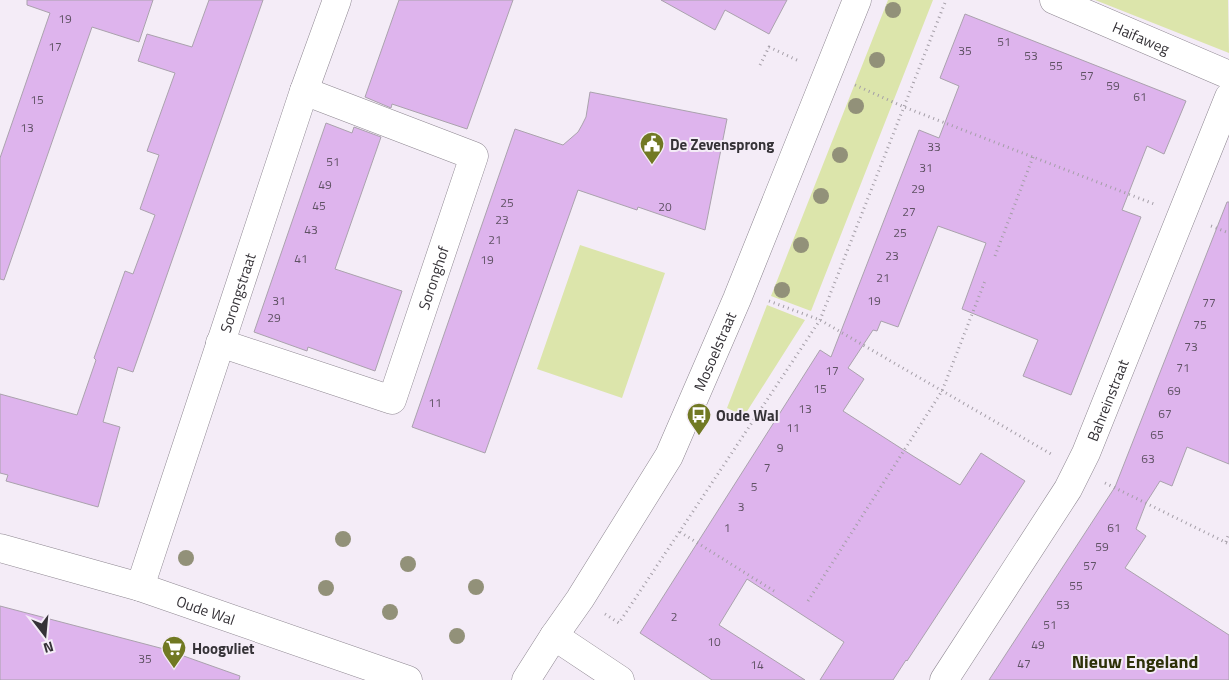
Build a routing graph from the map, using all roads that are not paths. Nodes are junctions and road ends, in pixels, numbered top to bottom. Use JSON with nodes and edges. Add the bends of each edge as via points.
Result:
{"nodes":[{"id":1,"x":337,"y":0,"type":"edge"},
{"id":2,"x":857,"y":0,"type":"edge"},
{"id":3,"x":1054,"y":0,"type":"edge"},
{"id":4,"x":1229,"y":75,"type":"edge"},
{"id":5,"x":304,"y":91,"type":"junction"},
{"id":6,"x":1229,"y":98,"type":"edge"},
{"id":7,"x":220,"y":343,"type":"junction"},
{"id":8,"x":0,"y":548,"type":"edge"},
{"id":9,"x":140,"y":587,"type":"junction"},
{"id":10,"x":554,"y":636,"type":"junction"},
{"id":11,"x":408,"y":680,"type":"edge"},
{"id":12,"x":526,"y":680,"type":"edge"},
{"id":13,"x":620,"y":680,"type":"edge"},
{"id":14,"x":944,"y":680,"type":"edge"}],
"edges":[{"from":1,"to":5,"type":"street","name":"Sorongstraat"},
{"from":2,"to":10,"type":"street","name":"Mosoelstraat","via":[[741,290],[669,456]]},
{"from":3,"to":4,"type":"street","name":"Haifaweg"},
{"from":5,"to":7,"type":"street","name":"Sorongstraat"},
{"from":5,"to":7,"type":"street","name":"Soronghof","via":[[474,156],[471,166],[392,400]]},
{"from":6,"to":14,"type":"street","name":"Bahreinstraat","via":[[1086,453],[1068,488]]},
{"from":7,"to":9,"type":"street","name":"Sorongstraat"},
{"from":8,"to":9,"type":"street","name":"Oude Wal"},
{"from":9,"to":11,"type":"street","name":"Oude Wal"},
{"from":10,"to":12,"type":"street","name":"Mosoelstraat"},
{"from":10,"to":13,"type":"street"}]}
